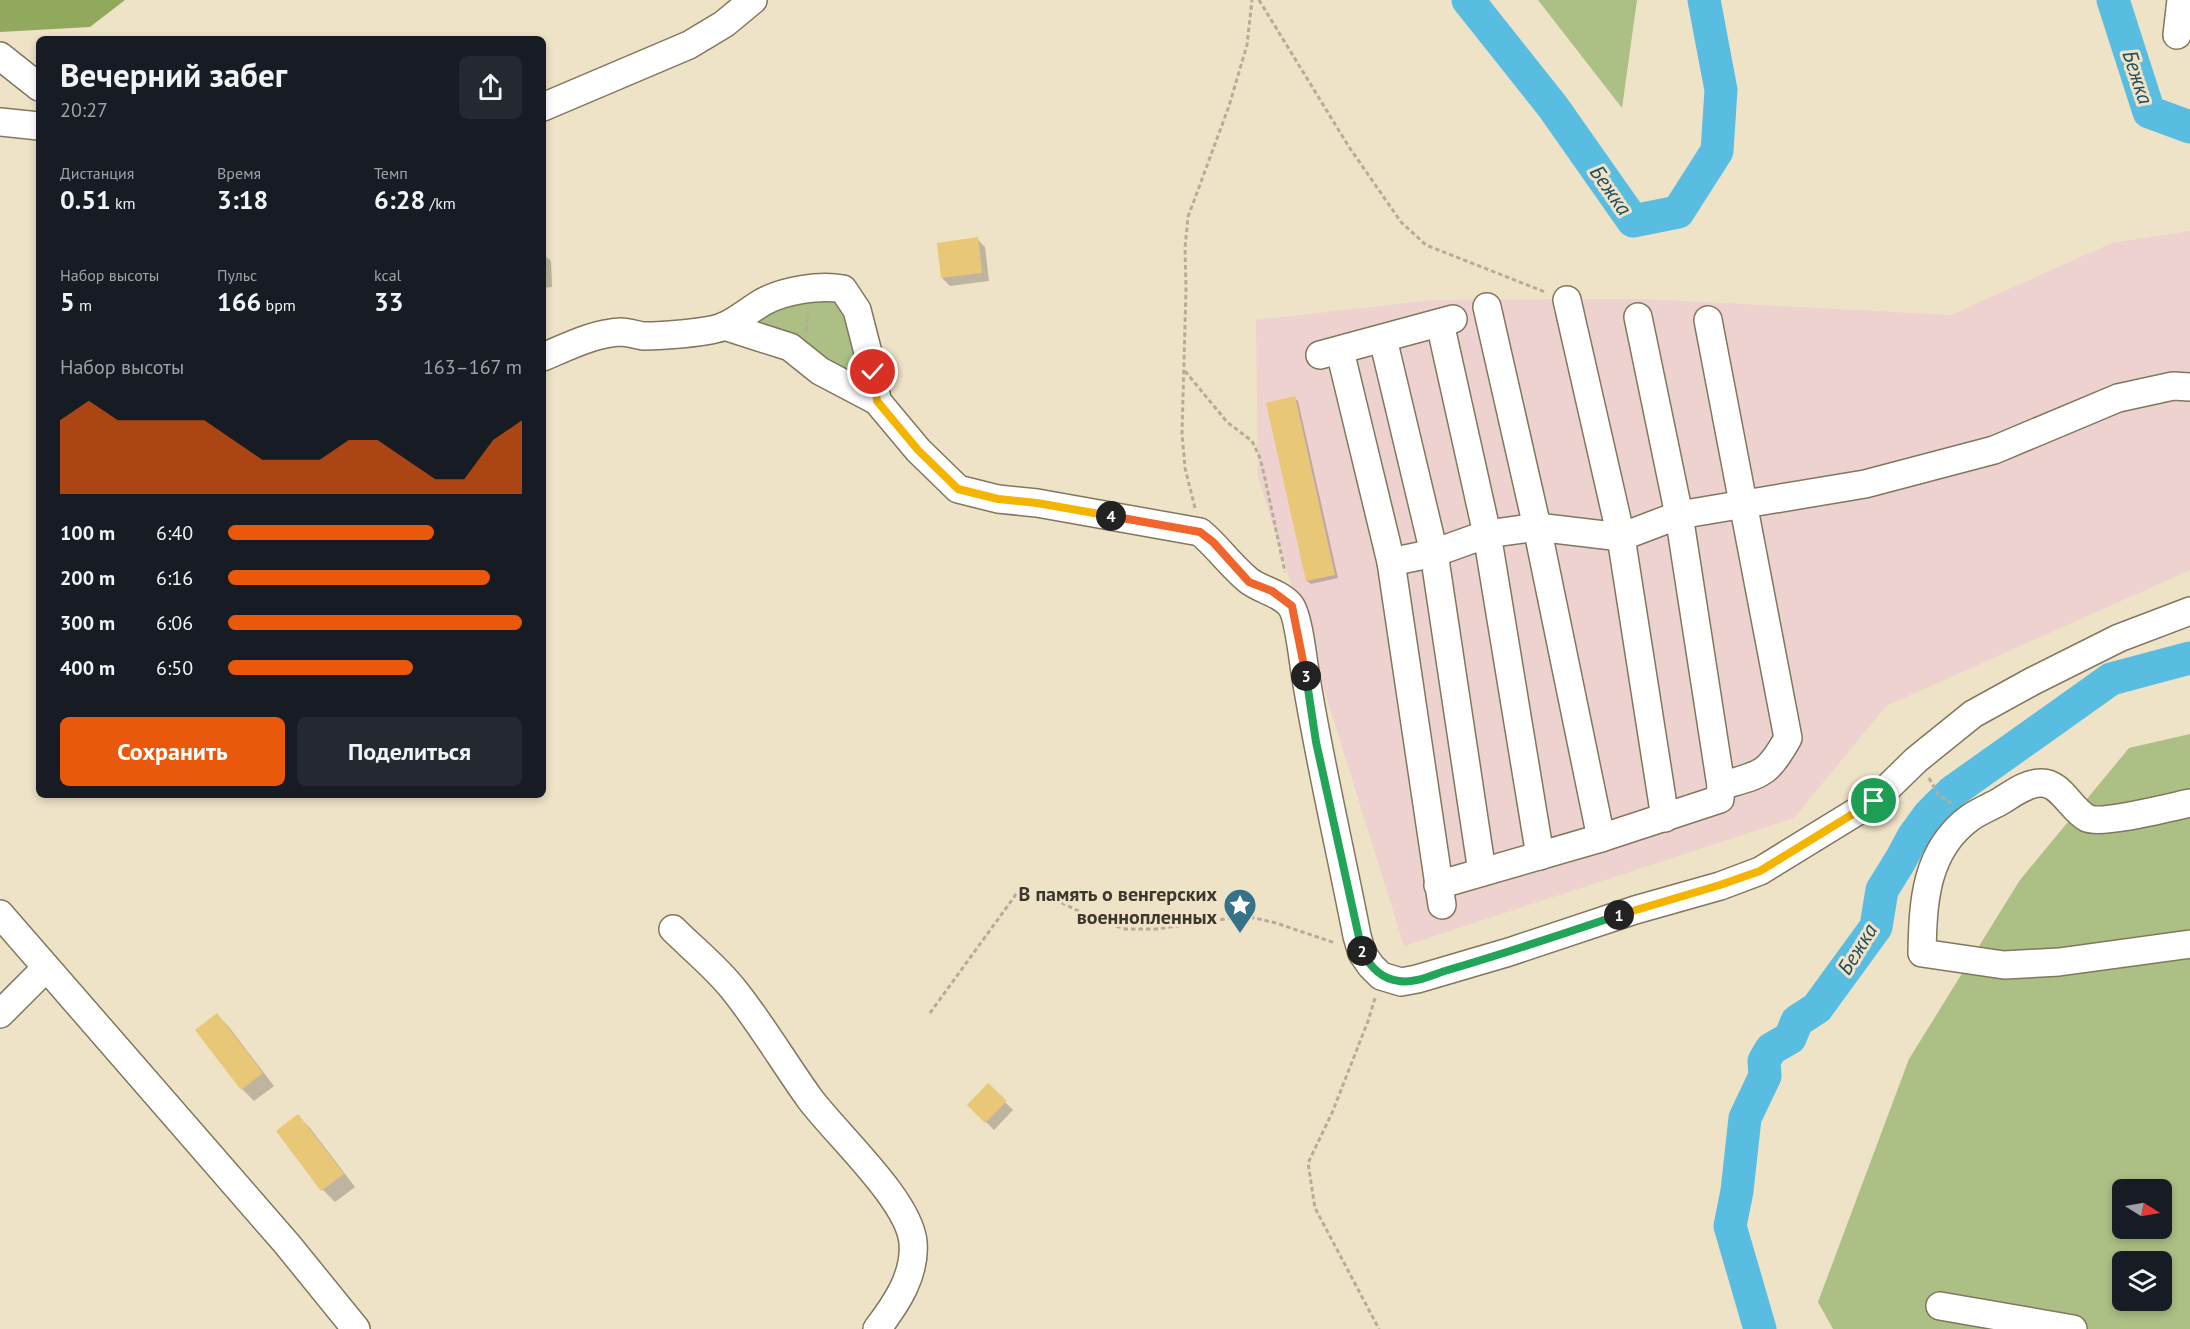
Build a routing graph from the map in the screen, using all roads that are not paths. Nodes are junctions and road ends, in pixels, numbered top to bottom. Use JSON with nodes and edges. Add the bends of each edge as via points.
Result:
{"nodes":[{"id":1,"x":753,"y":0,"type":"edge"},
{"id":2,"x":2181,"y":0,"type":"edge"},
{"id":3,"x":2176,"y":35,"type":"dead end"},
{"id":4,"x":0,"y":56,"type":"edge"},
{"id":5,"x":36,"y":85,"type":"edge"},
{"id":6,"x":546,"y":106,"type":"edge"},
{"id":7,"x":0,"y":122,"type":"edge"},
{"id":8,"x":36,"y":126,"type":"edge"},
{"id":9,"x":1567,"y":300,"type":"road end"},
{"id":10,"x":1487,"y":308,"type":"dead end"},
{"id":11,"x":1638,"y":317,"type":"dead end"},
{"id":12,"x":1708,"y":320,"type":"dead end"},
{"id":13,"x":724,"y":326,"type":"junction"},
{"id":14,"x":1383,"y":339,"type":"junction"},
{"id":15,"x":546,"y":356,"type":"edge"},
{"id":16,"x":2190,"y":387,"type":"edge"},
{"id":17,"x":877,"y":401,"type":"junction"},
{"id":18,"x":1743,"y":503,"type":"junction"},
{"id":19,"x":1679,"y":515,"type":"junction"},
{"id":20,"x":1537,"y":527,"type":"junction"},
{"id":21,"x":1488,"y":534,"type":"junction"},
{"id":22,"x":1622,"y":537,"type":"junction"},
{"id":23,"x":1434,"y":553,"type":"junction"},
{"id":24,"x":1391,"y":562,"type":"junction"},
{"id":25,"x":2190,"y":611,"type":"edge"},
{"id":26,"x":1721,"y":786,"type":"junction"},
{"id":27,"x":2190,"y":803,"type":"edge"},
{"id":28,"x":1665,"y":818,"type":"junction"},
{"id":29,"x":1601,"y":838,"type":"junction"},
{"id":30,"x":1540,"y":856,"type":"junction"},
{"id":31,"x":1482,"y":872,"type":"junction"},
{"id":32,"x":0,"y":914,"type":"edge"},
{"id":33,"x":672,"y":929,"type":"dead end"},
{"id":34,"x":2190,"y":944,"type":"edge"},
{"id":35,"x":46,"y":968,"type":"junction"},
{"id":36,"x":0,"y":1014,"type":"edge"},
{"id":37,"x":1940,"y":1306,"type":"dead end"},
{"id":38,"x":356,"y":1329,"type":"edge"},
{"id":39,"x":877,"y":1329,"type":"edge"},
{"id":40,"x":2073,"y":1329,"type":"edge"}],
"edges":[{"from":1,"to":6,"type":"street","via":[[689,45]]},
{"from":2,"to":3,"type":"street"},
{"from":4,"to":5,"type":"street"},
{"from":7,"to":8,"type":"street"},
{"from":9,"to":22,"type":"street"},
{"from":10,"to":20,"type":"street"},
{"from":11,"to":19,"type":"street"},
{"from":12,"to":18,"type":"street"},
{"from":13,"to":15,"type":"street","via":[[644,336],[622,332],[598,336]]},
{"from":13,"to":17,"type":"street","via":[[790,347],[820,371]]},
{"from":13,"to":17,"type":"street","via":[[779,293],[810,288],[843,289],[857,310]]},
{"from":14,"to":21,"type":"street","via":[[1447,321]]},
{"from":14,"to":23,"type":"street"},
{"from":14,"to":24,"type":"street","via":[[1330,353]]},
{"from":16,"to":18,"type":"street","via":[[2173,386],[2118,398],[1994,450],[1876,481]]},
{"from":17,"to":25,"type":"street","via":[[918,450],[958,489],[1200,532],[1249,582],[1272,591],[1292,606],[1316,742],[1362,953],[1381,976],[1401,982],[1509,952],[1760,871],[1874,801],[1916,760],[1973,714],[2119,638]]},
{"from":18,"to":19,"type":"street"},
{"from":18,"to":26,"type":"street","via":[[1788,738],[1775,762],[1758,775]]},
{"from":19,"to":22,"type":"street"},
{"from":19,"to":26,"type":"street"},
{"from":20,"to":21,"type":"street"},
{"from":20,"to":22,"type":"street"},
{"from":20,"to":29,"type":"street"},
{"from":21,"to":23,"type":"street"},
{"from":21,"to":30,"type":"street"},
{"from":22,"to":28,"type":"street"},
{"from":23,"to":24,"type":"street"},
{"from":23,"to":31,"type":"street"},
{"from":24,"to":31,"type":"street","via":[[1440,895]]},
{"from":26,"to":28,"type":"street","via":[[1720,799]]},
{"from":27,"to":34,"type":"street","via":[[2103,820],[2087,818],[2052,786],[2041,782],[2023,788],[1971,818],[1935,860],[1925,891],[1922,953],[2004,965],[2059,962]]},
{"from":28,"to":29,"type":"street"},
{"from":29,"to":30,"type":"street"},
{"from":30,"to":31,"type":"street"},
{"from":32,"to":35,"type":"street"},
{"from":33,"to":39,"type":"street","via":[[733,988],[812,1101],[906,1216],[913,1241],[912,1263],[895,1306]]},
{"from":35,"to":36,"type":"street"},
{"from":35,"to":38,"type":"street","via":[[287,1244]]},
{"from":37,"to":40,"type":"street"}]}
